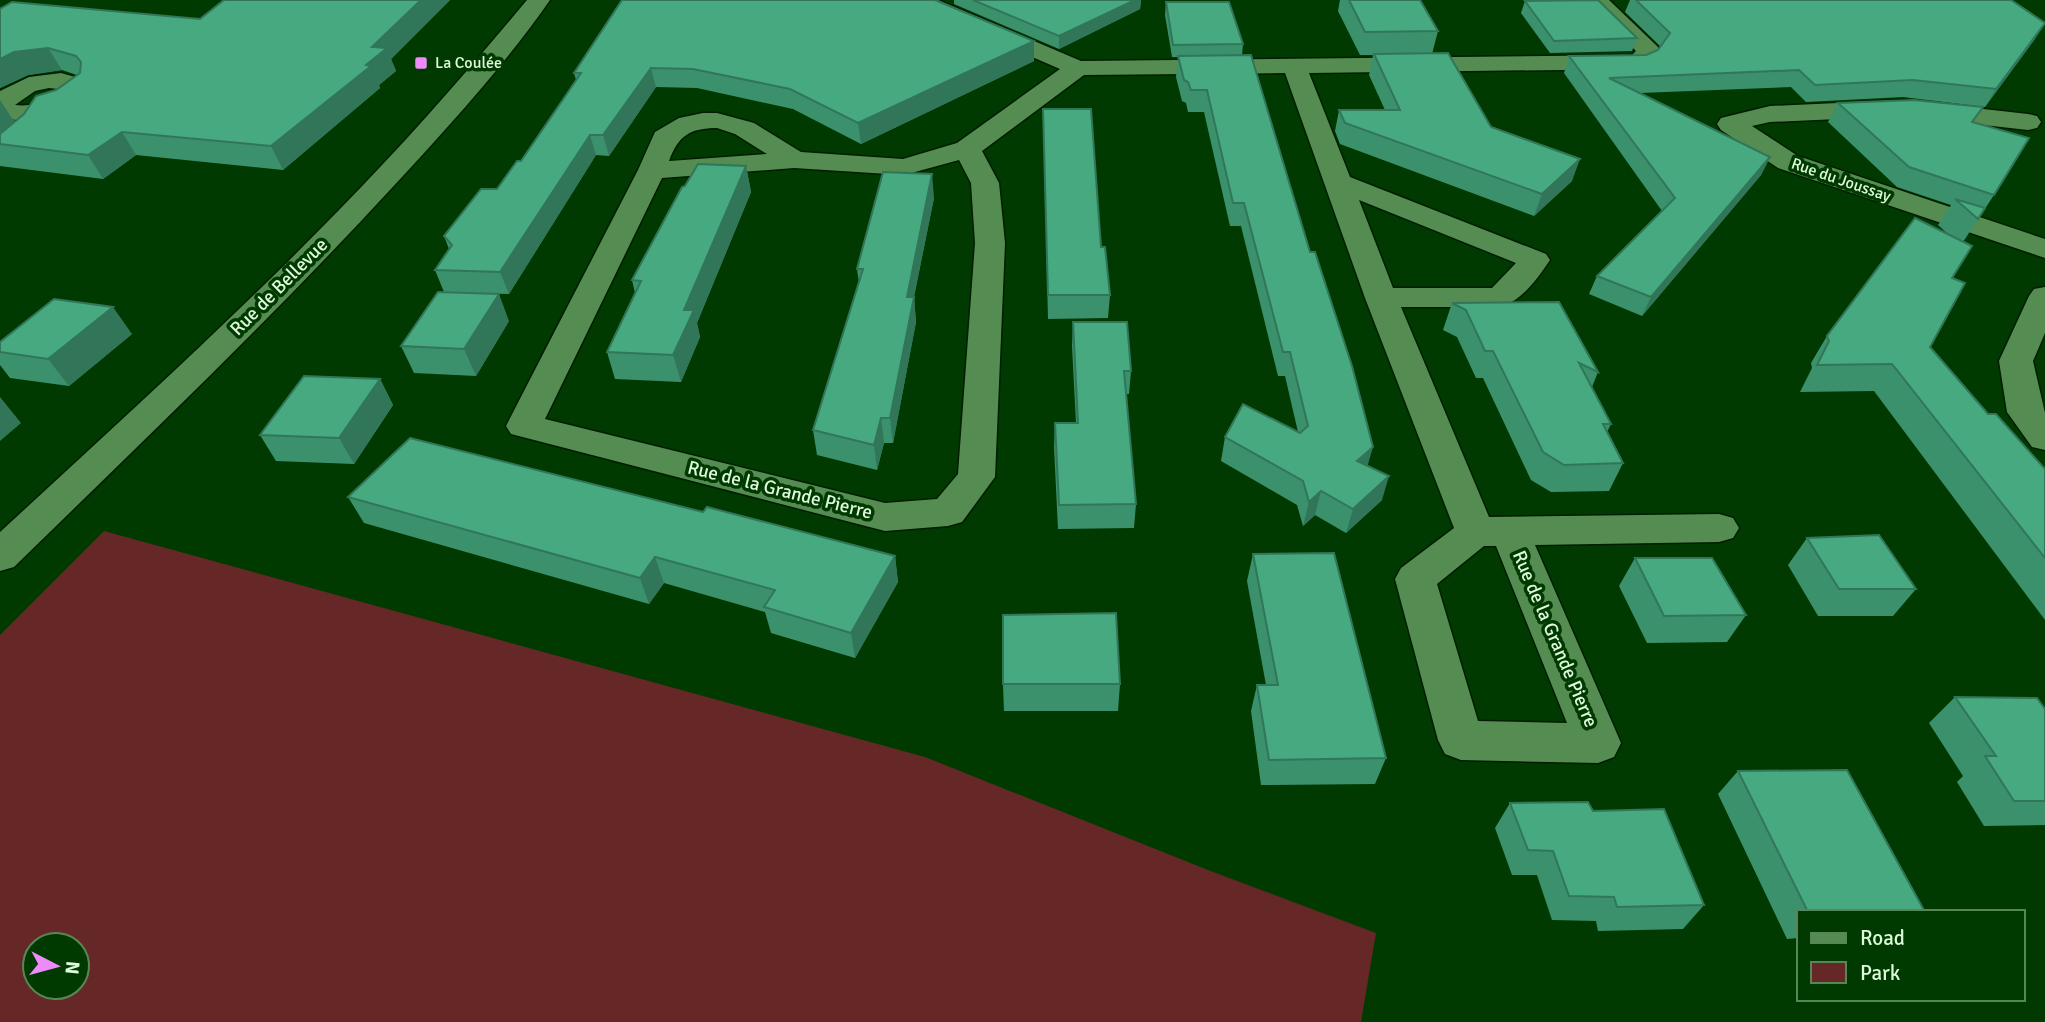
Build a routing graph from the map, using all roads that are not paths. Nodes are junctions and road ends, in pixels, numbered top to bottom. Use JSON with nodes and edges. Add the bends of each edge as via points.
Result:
{"nodes":[{"id":1,"x":539,"y":0,"type":"edge"},
{"id":2,"x":919,"y":0,"type":"edge"},
{"id":3,"x":1596,"y":0,"type":"edge"},
{"id":4,"x":1078,"y":68,"type":"junction"},
{"id":5,"x":1295,"y":68,"type":"junction"},
{"id":6,"x":40,"y":112,"type":"edge"},
{"id":7,"x":2028,"y":122,"type":"dead end"},
{"id":8,"x":967,"y":149,"type":"junction"},
{"id":9,"x":0,"y":153,"type":"edge"},
{"id":10,"x":794,"y":160,"type":"junction"},
{"id":11,"x":652,"y":170,"type":"junction"},
{"id":12,"x":1340,"y":183,"type":"junction"},
{"id":13,"x":2045,"y":250,"type":"edge"},
{"id":14,"x":2045,"y":296,"type":"edge"},
{"id":15,"x":1381,"y":298,"type":"junction"},
{"id":16,"x":2045,"y":438,"type":"edge"},
{"id":17,"x":1719,"y":528,"type":"dead end"},
{"id":18,"x":1492,"y":532,"type":"junction"},
{"id":19,"x":0,"y":556,"type":"edge"}],
"edges":[{"from":1,"to":19,"type":"street","name":"Rue de Bellevue","via":[[362,203]]},
{"from":2,"to":4,"type":"street"},
{"from":3,"to":5,"type":"street","via":[[1649,51],[1639,62]]},
{"from":4,"to":5,"type":"street"},
{"from":4,"to":8,"type":"street"},
{"from":5,"to":12,"type":"street","name":"Rue de la Grande Pierre"},
{"from":6,"to":9,"type":"street"},
{"from":7,"to":13,"type":"street","name":"Rue du Joussay","via":[[1903,108],[1770,114],[1730,124],[1788,162]]},
{"from":8,"to":10,"type":"street","via":[[904,167]]},
{"from":8,"to":11,"type":"street","name":"Rue de la Grande Pierre","via":[[985,183],[990,243],[976,477],[948,512],[885,517],[524,426]]},
{"from":10,"to":11,"type":"street"},
{"from":10,"to":11,"type":"street","name":"Rue de la Grande Pierre","via":[[754,132],[724,121],[690,123],[664,138]]},
{"from":12,"to":15,"type":"street","name":"Rue de la Grande Pierre"},
{"from":12,"to":15,"type":"street","via":[[1535,260],[1500,297]]},
{"from":14,"to":16,"type":"street","via":[[2017,361],[2025,412]]},
{"from":15,"to":18,"type":"street","name":"Rue de la Grande Pierre"},
{"from":17,"to":18,"type":"street","name":"Rue de la Grande Pierre"},
{"from":18,"to":18,"type":"street","name":"Rue de la Grande Pierre","via":[[1598,743],[1461,740],[1415,579]]}]}
